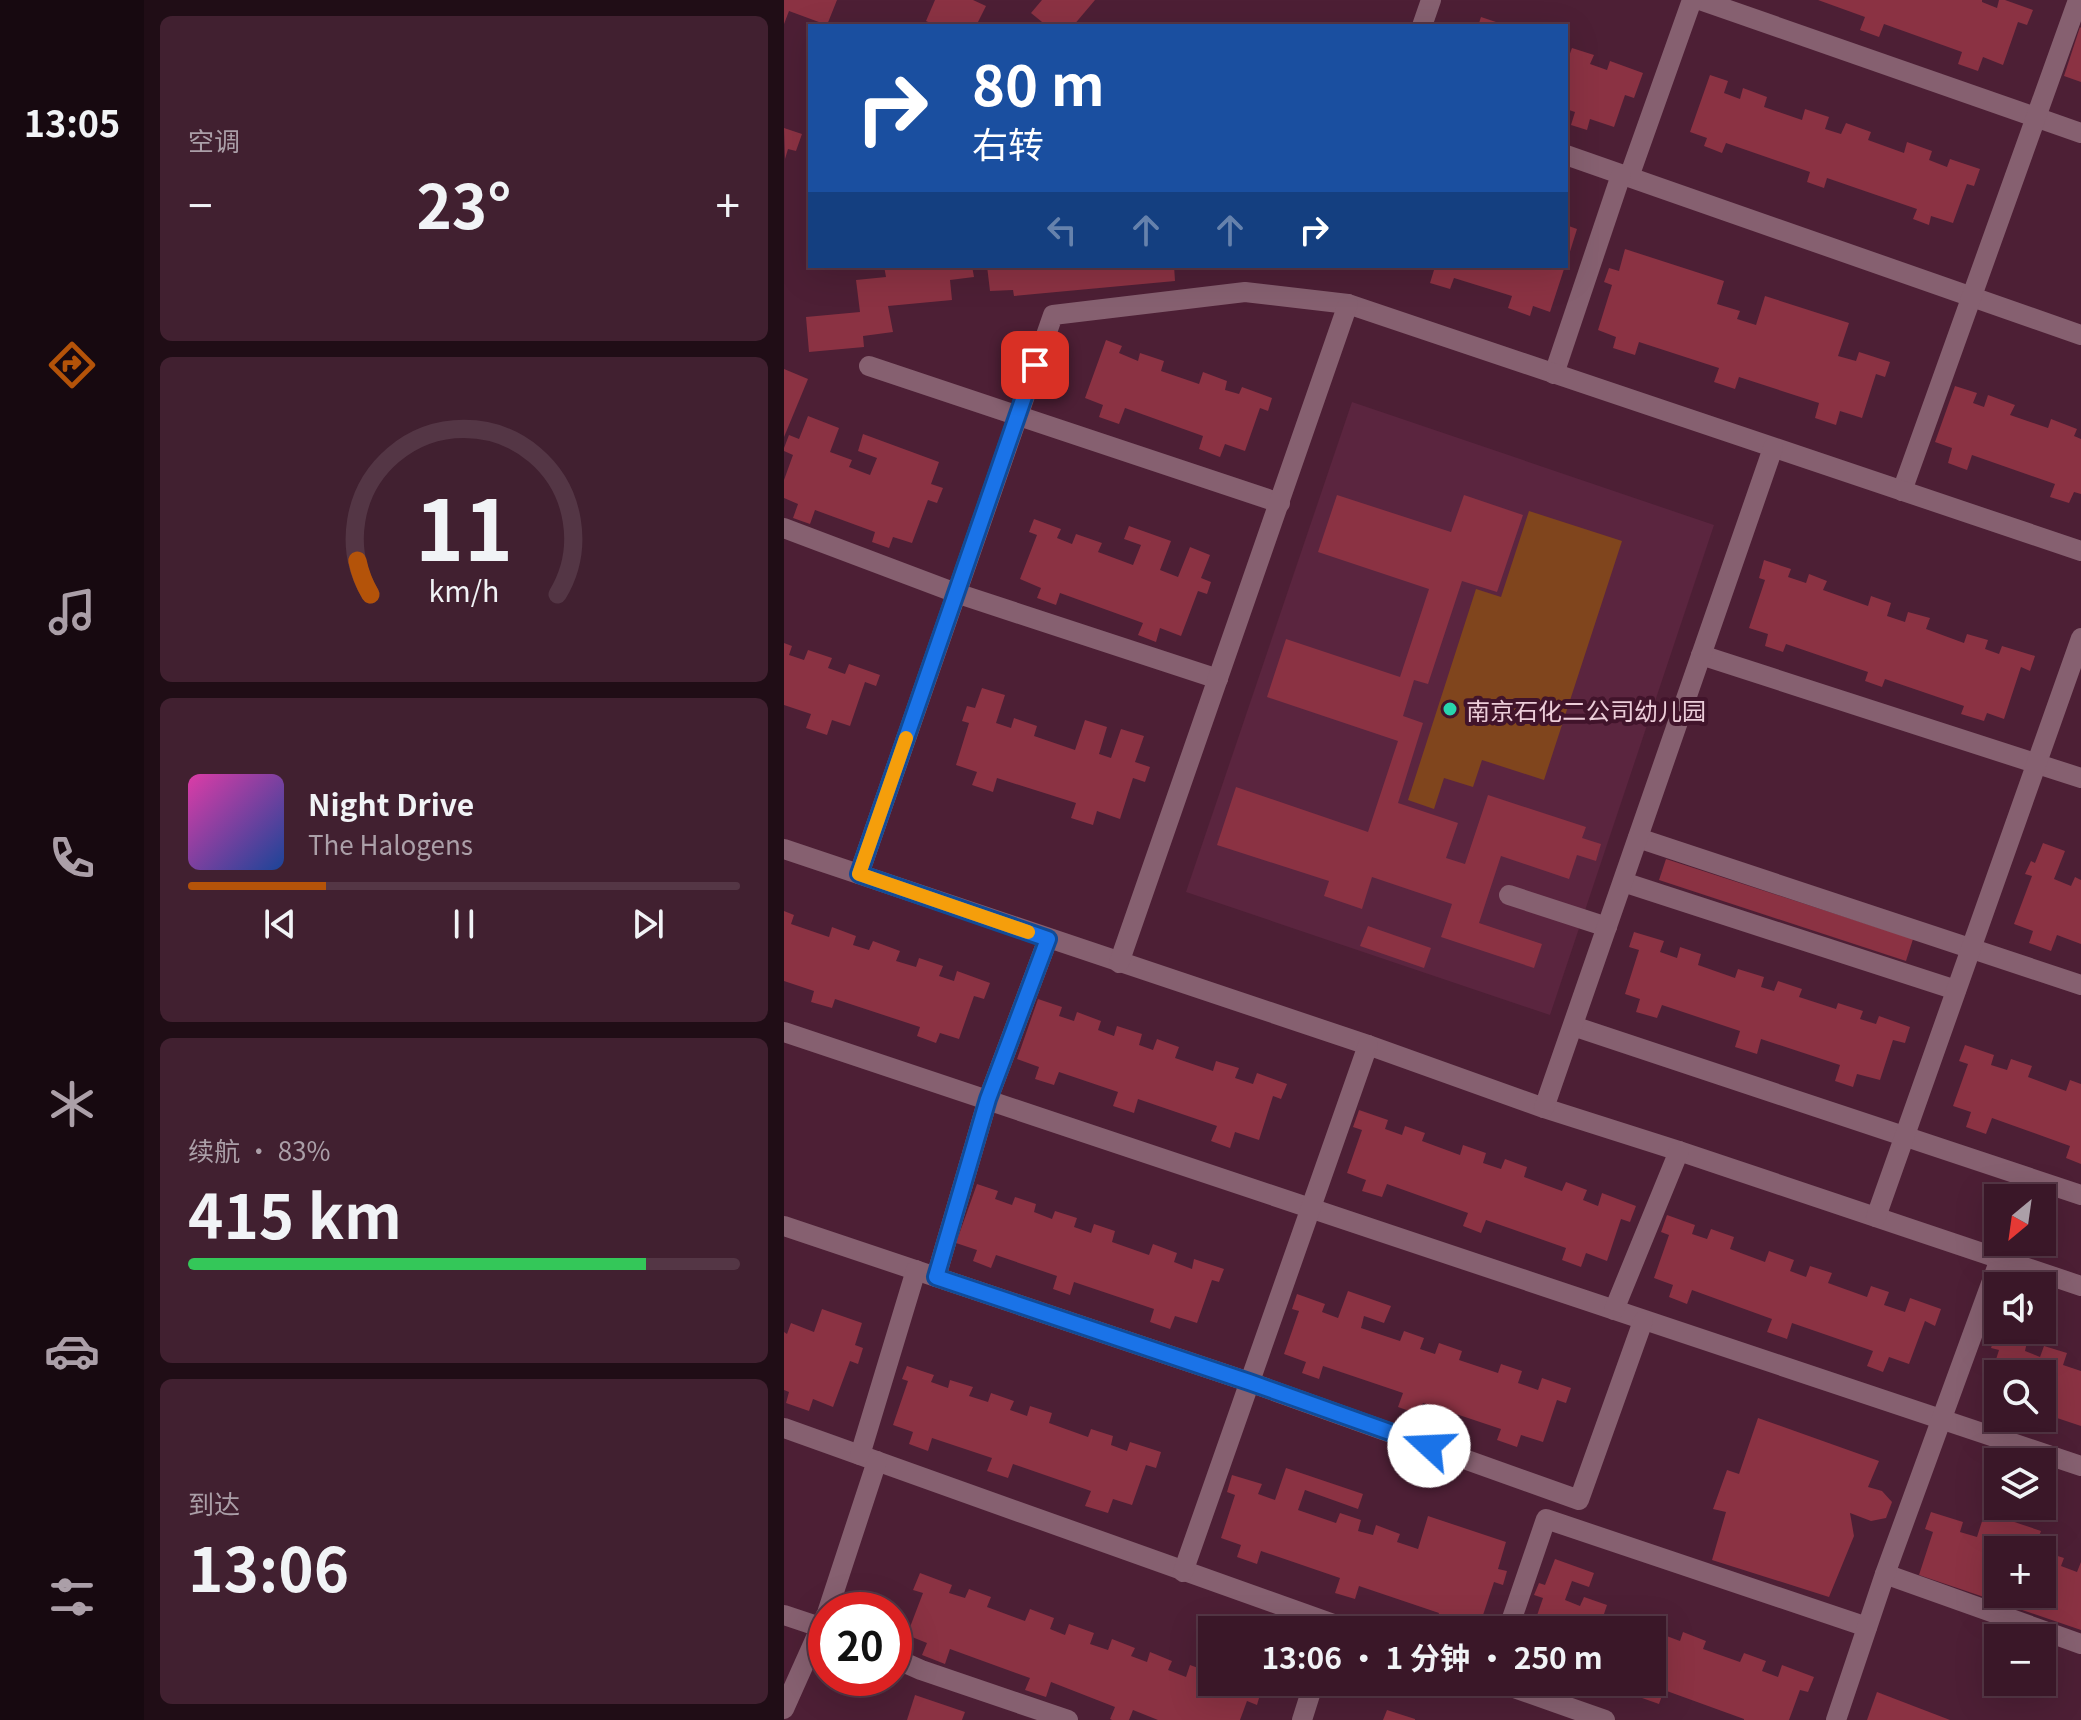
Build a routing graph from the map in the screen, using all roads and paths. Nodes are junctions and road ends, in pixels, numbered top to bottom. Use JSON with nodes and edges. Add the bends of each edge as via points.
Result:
{"nodes":[{"id":1,"x":1431,"y":0,"type":"edge"},
{"id":2,"x":1692,"y":0,"type":"edge"},
{"id":3,"x":1700,"y":0,"type":"edge"},
{"id":4,"x":2078,"y":0,"type":"edge"},
{"id":5,"x":1423,"y":24,"type":"edge"},
{"id":6,"x":2036,"y":117,"type":"junction"},
{"id":7,"x":2081,"y":133,"type":"edge"},
{"id":8,"x":1568,"y":156,"type":"edge"},
{"id":9,"x":1625,"y":176,"type":"junction"},
{"id":10,"x":1971,"y":297,"type":"junction"},
{"id":11,"x":1348,"y":304,"type":"junction"},
{"id":12,"x":2081,"y":335,"type":"edge"},
{"id":13,"x":869,"y":366,"type":"dead end"},
{"id":14,"x":1554,"y":374,"type":"junction"},
{"id":15,"x":1018,"y":416,"type":"junction"},
{"id":16,"x":1773,"y":448,"type":"junction"},
{"id":17,"x":1902,"y":491,"type":"junction"},
{"id":18,"x":1280,"y":503,"type":"junction"},
{"id":19,"x":784,"y":528,"type":"edge"},
{"id":20,"x":2081,"y":551,"type":"edge"},
{"id":21,"x":956,"y":593,"type":"junction"},
{"id":22,"x":2081,"y":638,"type":"edge"},
{"id":23,"x":1701,"y":655,"type":"junction"},
{"id":24,"x":1218,"y":679,"type":"junction"},
{"id":25,"x":2037,"y":764,"type":"junction"},
{"id":26,"x":2081,"y":778,"type":"edge"},
{"id":27,"x":1638,"y":838,"type":"junction"},
{"id":28,"x":784,"y":849,"type":"edge"},
{"id":29,"x":859,"y":874,"type":"junction"},
{"id":30,"x":1623,"y":882,"type":"junction"},
{"id":31,"x":1509,"y":895,"type":"dead end"},
{"id":32,"x":1607,"y":927,"type":"junction"},
{"id":33,"x":1048,"y":939,"type":"junction"},
{"id":34,"x":1971,"y":948,"type":"junction"},
{"id":35,"x":1119,"y":963,"type":"junction"},
{"id":36,"x":2081,"y":985,"type":"edge"},
{"id":37,"x":1956,"y":990,"type":"junction"},
{"id":38,"x":1573,"y":1026,"type":"junction"},
{"id":39,"x":784,"y":1032,"type":"edge"},
{"id":40,"x":1368,"y":1045,"type":"junction"},
{"id":41,"x":988,"y":1099,"type":"junction"},
{"id":42,"x":1544,"y":1108,"type":"junction"},
{"id":43,"x":1905,"y":1137,"type":"junction"},
{"id":44,"x":1679,"y":1151,"type":"junction"},
{"id":45,"x":2081,"y":1195,"type":"edge"},
{"id":46,"x":1311,"y":1207,"type":"junction"},
{"id":47,"x":1876,"y":1217,"type":"junction"},
{"id":48,"x":784,"y":1226,"type":"edge"},
{"id":49,"x":2000,"y":1259,"type":"junction"},
{"id":50,"x":926,"y":1274,"type":"junction"},
{"id":51,"x":2081,"y":1286,"type":"edge"},
{"id":52,"x":1614,"y":1310,"type":"junction"},
{"id":53,"x":1643,"y":1321,"type":"junction"},
{"id":54,"x":1249,"y":1382,"type":"junction"},
{"id":55,"x":1941,"y":1419,"type":"junction"},
{"id":56,"x":784,"y":1428,"type":"edge"},
{"id":57,"x":868,"y":1458,"type":"junction"},
{"id":58,"x":2081,"y":1466,"type":"edge"},
{"id":59,"x":1183,"y":1572,"type":"junction"},
{"id":60,"x":1885,"y":1574,"type":"junction"},
{"id":61,"x":832,"y":1592,"type":"edge"},
{"id":62,"x":784,"y":1615,"type":"edge"},
{"id":63,"x":1305,"y":1616,"type":"edge"},
{"id":64,"x":1513,"y":1616,"type":"edge"},
{"id":65,"x":808,"y":1618,"type":"edge"},
{"id":66,"x":1867,"y":1627,"type":"junction"},
{"id":67,"x":2081,"y":1644,"type":"edge"},
{"id":68,"x":808,"y":1657,"type":"edge"},
{"id":69,"x":912,"y":1665,"type":"edge"},
{"id":70,"x":1310,"y":1696,"type":"edge"},
{"id":71,"x":1537,"y":1696,"type":"edge"},
{"id":72,"x":784,"y":1709,"type":"edge"},
{"id":73,"x":1068,"y":1720,"type":"edge"},
{"id":74,"x":1302,"y":1720,"type":"edge"},
{"id":75,"x":1605,"y":1720,"type":"edge"},
{"id":76,"x":1836,"y":1720,"type":"edge"}],
"edges":[{"from":1,"to":5,"type":"lane"},
{"from":2,"to":9,"type":"lane"},
{"from":3,"to":6,"type":"lane"},
{"from":4,"to":6,"type":"lane"},
{"from":6,"to":7,"type":"lane"},
{"from":6,"to":10,"type":"lane"},
{"from":8,"to":9,"type":"lane"},
{"from":9,"to":10,"type":"lane"},
{"from":9,"to":14,"type":"lane"},
{"from":10,"to":12,"type":"lane"},
{"from":10,"to":17,"type":"lane"},
{"from":11,"to":14,"type":"lane"},
{"from":11,"to":15,"type":"lane","via":[[1245,292],[1053,315]]},
{"from":11,"to":18,"type":"lane"},
{"from":13,"to":15,"type":"lane"},
{"from":14,"to":16,"type":"lane"},
{"from":15,"to":18,"type":"lane"},
{"from":15,"to":21,"type":"lane"},
{"from":16,"to":17,"type":"lane"},
{"from":16,"to":23,"type":"lane"},
{"from":17,"to":20,"type":"lane"},
{"from":18,"to":24,"type":"lane"},
{"from":19,"to":21,"type":"lane"},
{"from":21,"to":24,"type":"lane"},
{"from":21,"to":29,"type":"lane"},
{"from":22,"to":25,"type":"lane"},
{"from":23,"to":25,"type":"lane"},
{"from":23,"to":27,"type":"lane"},
{"from":24,"to":35,"type":"lane"},
{"from":25,"to":26,"type":"lane"},
{"from":25,"to":34,"type":"lane"},
{"from":27,"to":30,"type":"lane"},
{"from":27,"to":34,"type":"lane"},
{"from":28,"to":29,"type":"lane"},
{"from":29,"to":33,"type":"lane"},
{"from":30,"to":32,"type":"lane"},
{"from":30,"to":37,"type":"lane"},
{"from":31,"to":32,"type":"lane"},
{"from":32,"to":38,"type":"lane"},
{"from":33,"to":35,"type":"lane"},
{"from":33,"to":41,"type":"lane"},
{"from":34,"to":36,"type":"lane"},
{"from":34,"to":37,"type":"lane"},
{"from":35,"to":40,"type":"lane"},
{"from":37,"to":43,"type":"lane"},
{"from":38,"to":42,"type":"lane"},
{"from":38,"to":43,"type":"lane"},
{"from":39,"to":41,"type":"lane"},
{"from":40,"to":42,"type":"lane"},
{"from":40,"to":46,"type":"lane"},
{"from":41,"to":46,"type":"lane"},
{"from":41,"to":50,"type":"lane"},
{"from":42,"to":44,"type":"lane"},
{"from":43,"to":45,"type":"lane"},
{"from":43,"to":47,"type":"lane"},
{"from":44,"to":47,"type":"lane"},
{"from":44,"to":52,"type":"lane"},
{"from":46,"to":52,"type":"lane"},
{"from":46,"to":54,"type":"lane"},
{"from":47,"to":49,"type":"lane"},
{"from":48,"to":50,"type":"lane"},
{"from":49,"to":51,"type":"lane"},
{"from":49,"to":55,"type":"lane"},
{"from":50,"to":54,"type":"lane"},
{"from":50,"to":57,"type":"lane"},
{"from":52,"to":53,"type":"lane"},
{"from":53,"to":54,"type":"lane","via":[[1579,1500]]},
{"from":53,"to":55,"type":"lane"},
{"from":54,"to":59,"type":"lane"},
{"from":55,"to":58,"type":"lane"},
{"from":55,"to":60,"type":"lane"},
{"from":56,"to":57,"type":"lane"},
{"from":57,"to":59,"type":"lane"},
{"from":57,"to":61,"type":"lane"},
{"from":59,"to":63,"type":"lane"},
{"from":60,"to":66,"type":"lane"},
{"from":60,"to":67,"type":"lane"},
{"from":62,"to":65,"type":"lane"},
{"from":64,"to":66,"type":"lane","via":[[1546,1519]]},
{"from":66,"to":76,"type":"lane"},
{"from":68,"to":72,"type":"lane"},
{"from":69,"to":73,"type":"lane"},
{"from":70,"to":74,"type":"lane"},
{"from":71,"to":75,"type":"lane"}]}
